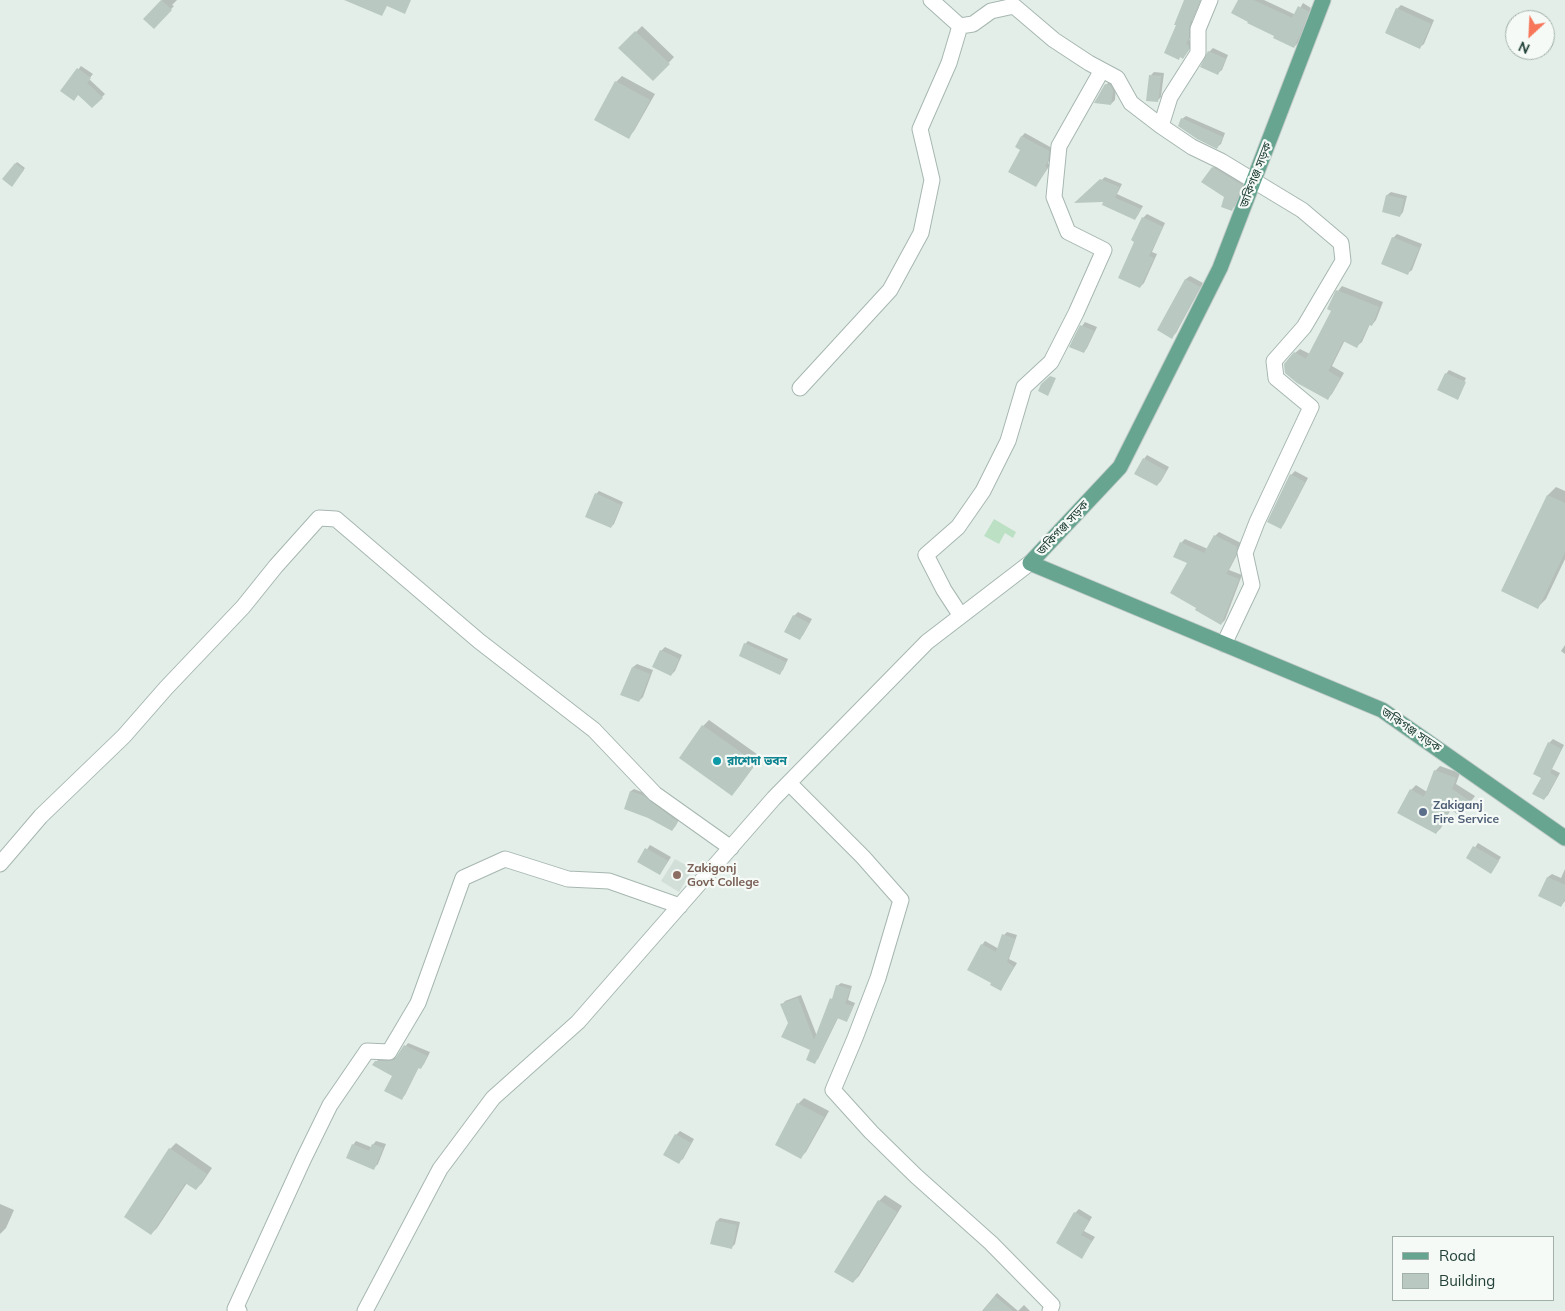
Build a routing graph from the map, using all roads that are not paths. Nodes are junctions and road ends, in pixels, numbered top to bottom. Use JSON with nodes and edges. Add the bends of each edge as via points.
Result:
{"nodes":[{"id":1,"x":931,"y":0,"type":"edge"},
{"id":2,"x":1210,"y":0,"type":"edge"},
{"id":3,"x":1323,"y":0,"type":"edge"},
{"id":4,"x":960,"y":26,"type":"junction"},
{"id":5,"x":1102,"y":70,"type":"junction"},
{"id":6,"x":1161,"y":126,"type":"junction"},
{"id":7,"x":1254,"y":180,"type":"junction"},
{"id":8,"x":800,"y":388,"type":"dead end"},
{"id":9,"x":1030,"y":563,"type":"junction"},
{"id":10,"x":961,"y":616,"type":"junction"},
{"id":11,"x":1224,"y":644,"type":"junction"},
{"id":12,"x":789,"y":783,"type":"junction"},
{"id":13,"x":1565,"y":838,"type":"edge"},
{"id":14,"x":731,"y":848,"type":"junction"},
{"id":15,"x":0,"y":864,"type":"edge"},
{"id":16,"x":680,"y":906,"type":"junction"},
{"id":17,"x":239,"y":1311,"type":"edge"},
{"id":18,"x":365,"y":1311,"type":"edge"},
{"id":19,"x":1050,"y":1311,"type":"edge"}],
"edges":[{"from":1,"to":4,"type":"street"},
{"from":2,"to":6,"type":"street","via":[[1198,29],[1198,53],[1170,97]]},
{"from":3,"to":7,"type":"main road","name":"জকিগঞ্জ সড়ক"},
{"from":4,"to":5,"type":"street","via":[[973,24],[991,11],[1014,6],[1054,40]]},
{"from":4,"to":8,"type":"street","via":[[949,63],[920,129],[932,180],[921,233],[890,290]]},
{"from":5,"to":6,"type":"street","via":[[1117,78],[1131,102]]},
{"from":5,"to":10,"type":"street","via":[[1059,146],[1054,197],[1068,232],[1104,250],[1051,362],[1024,387],[1008,441],[983,491],[958,527],[926,555]]},
{"from":6,"to":7,"type":"street","via":[[1192,147]]},
{"from":7,"to":9,"type":"main road","name":"জকিগঞ্জ সড়ক","via":[[1220,268],[1120,467]]},
{"from":7,"to":11,"type":"street","via":[[1302,210],[1342,243],[1343,261],[1304,327],[1274,361],[1276,378],[1311,407],[1245,553],[1252,585]]},
{"from":9,"to":10,"type":"street"},
{"from":9,"to":11,"type":"main road","name":"জকিগঞ্জ সড়ক"},
{"from":10,"to":12,"type":"street","via":[[927,642]]},
{"from":11,"to":13,"type":"main road","name":"জকিগঞ্জ সড়ক","via":[[1382,710]]},
{"from":12,"to":14,"type":"street"},
{"from":12,"to":19,"type":"street","via":[[901,900],[878,978],[833,1090],[871,1132],[991,1243],[1052,1305]]},
{"from":14,"to":15,"type":"street","via":[[656,794],[594,730],[479,641],[336,519],[319,518],[243,607],[124,736],[41,816]]},
{"from":14,"to":16,"type":"street"},
{"from":16,"to":17,"type":"street","via":[[608,881],[568,879],[505,859],[463,878],[418,1003],[389,1052],[367,1051],[330,1105],[235,1309]]},
{"from":16,"to":18,"type":"street","via":[[578,1022],[493,1098],[440,1169]]}]}
